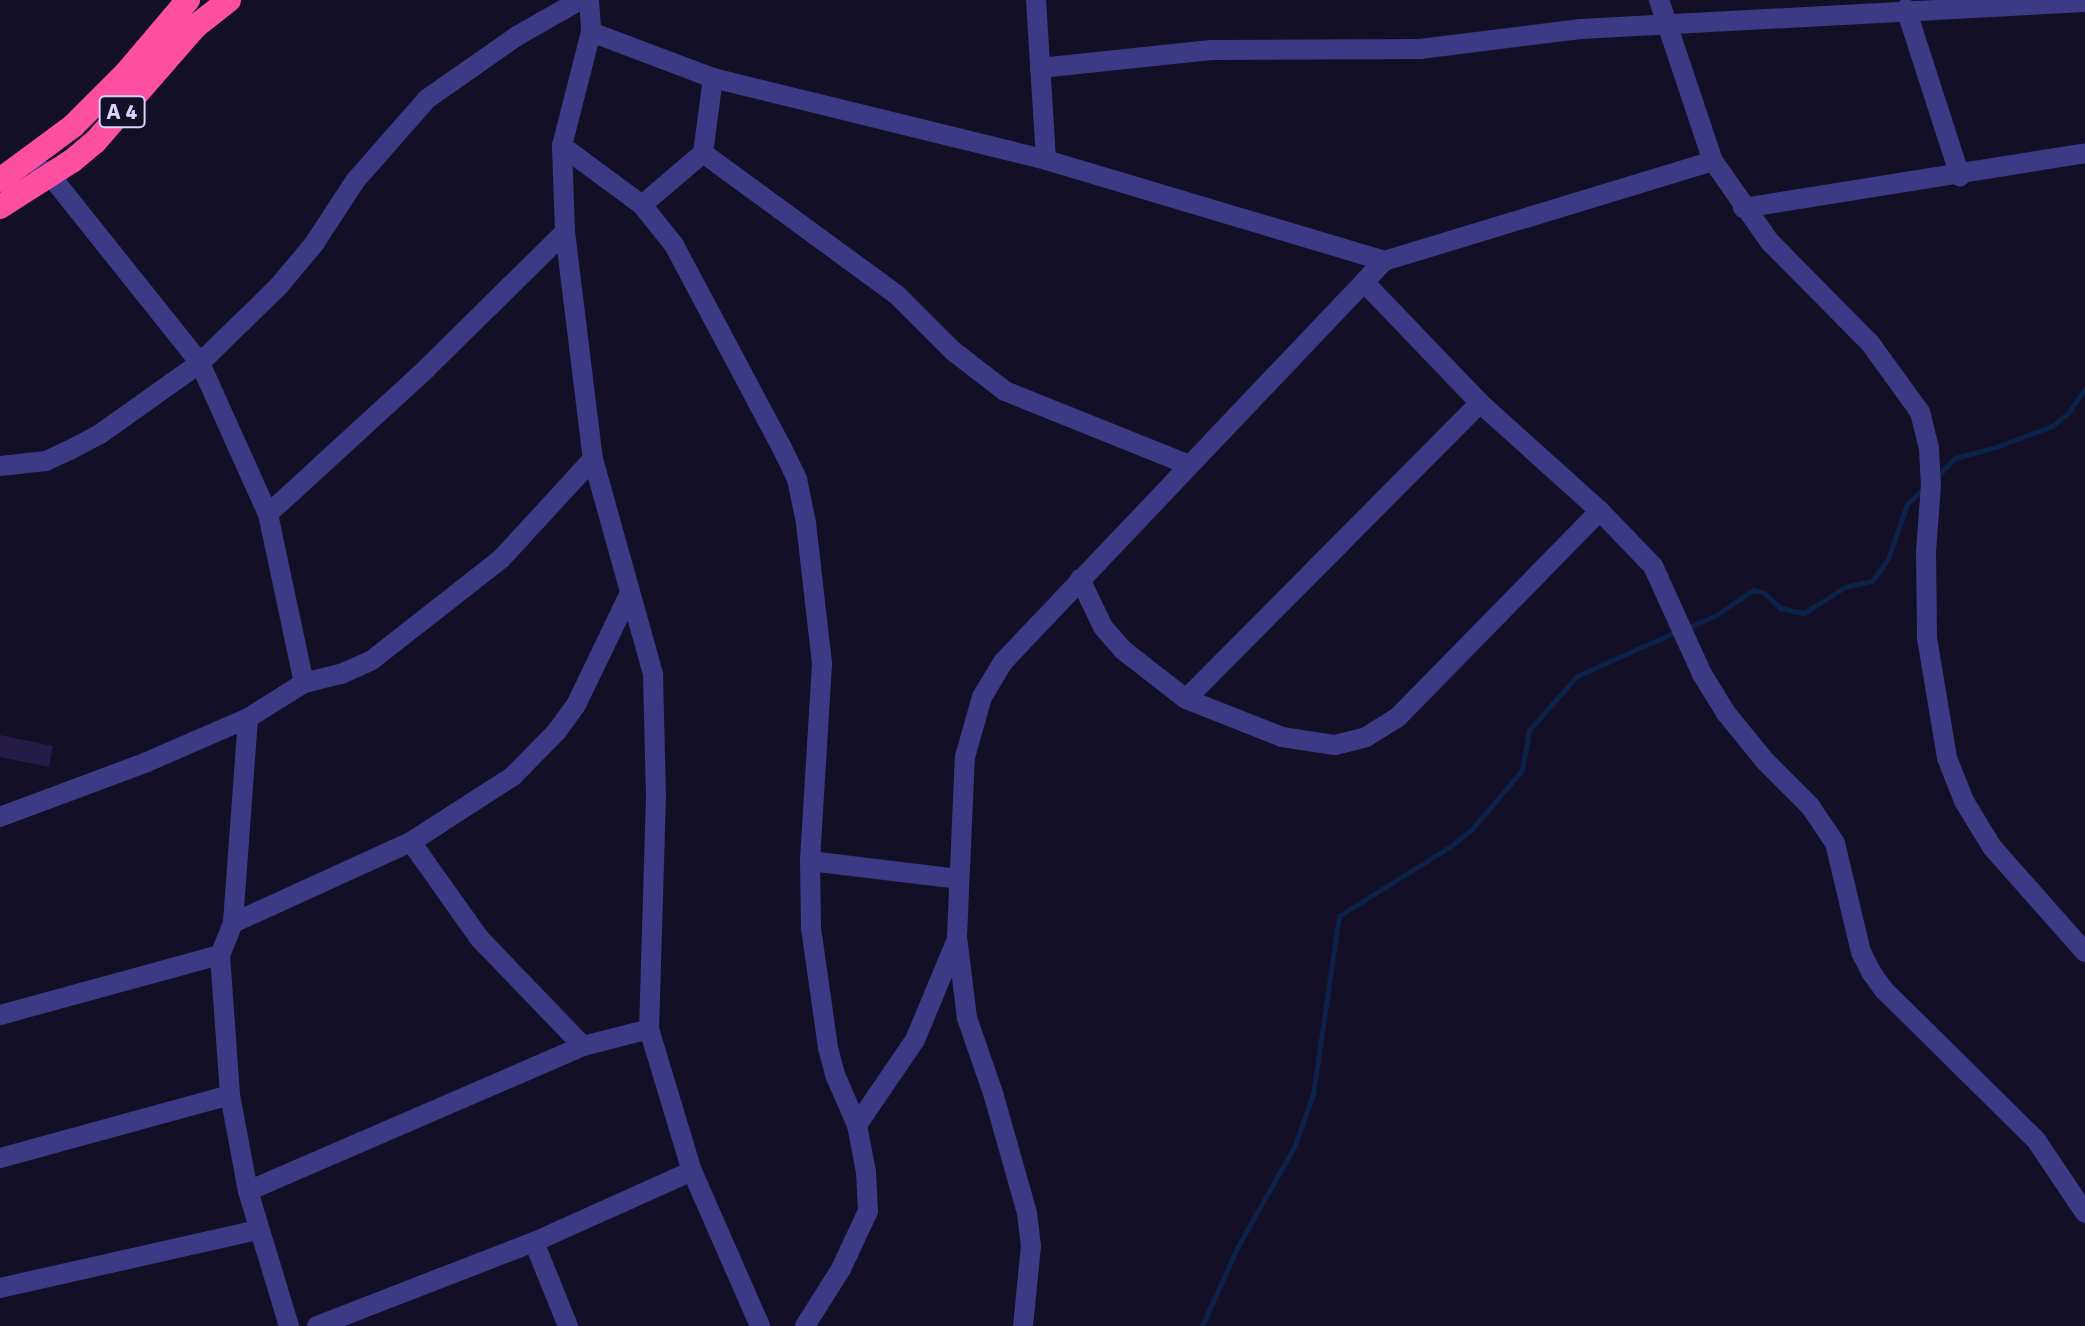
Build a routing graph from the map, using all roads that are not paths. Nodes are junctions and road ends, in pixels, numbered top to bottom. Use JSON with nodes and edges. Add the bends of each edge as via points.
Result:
{"nodes":[{"id":1,"x":188,"y":0,"type":"edge"},
{"id":2,"x":229,"y":0,"type":"edge"},
{"id":3,"x":580,"y":0,"type":"edge"},
{"id":4,"x":589,"y":0,"type":"edge"},
{"id":5,"x":1036,"y":0,"type":"edge"},
{"id":6,"x":1659,"y":0,"type":"edge"},
{"id":7,"x":2085,"y":2,"type":"edge"},
{"id":8,"x":1871,"y":6,"type":"edge"},
{"id":9,"x":1906,"y":9,"type":"junction"},
{"id":10,"x":1668,"y":26,"type":"junction"},
{"id":11,"x":591,"y":32,"type":"junction"},
{"id":12,"x":1040,"y":68,"type":"junction"},
{"id":13,"x":713,"y":78,"type":"junction"},
{"id":14,"x":562,"y":146,"type":"junction"},
{"id":15,"x":703,"y":153,"type":"junction"},
{"id":16,"x":2085,"y":153,"type":"edge"},
{"id":17,"x":1046,"y":160,"type":"junction"},
{"id":18,"x":1713,"y":161,"type":"junction"},
{"id":19,"x":29,"y":162,"type":"junction"},
{"id":20,"x":50,"y":175,"type":"junction"},
{"id":21,"x":1960,"y":176,"type":"junction"},
{"id":22,"x":0,"y":180,"type":"edge"},
{"id":23,"x":642,"y":205,"type":"junction"},
{"id":24,"x":0,"y":207,"type":"edge"},
{"id":25,"x":1743,"y":208,"type":"junction"},
{"id":26,"x":565,"y":232,"type":"junction"},
{"id":27,"x":1384,"y":261,"type":"junction"},
{"id":28,"x":1364,"y":282,"type":"junction"},
{"id":29,"x":200,"y":363,"type":"junction"},
{"id":30,"x":1480,"y":403,"type":"junction"},
{"id":31,"x":593,"y":459,"type":"junction"},
{"id":32,"x":1189,"y":465,"type":"junction"},
{"id":33,"x":0,"y":466,"type":"edge"},
{"id":34,"x":1600,"y":511,"type":"junction"},
{"id":35,"x":268,"y":514,"type":"junction"},
{"id":36,"x":1080,"y":579,"type":"junction"},
{"id":37,"x":629,"y":595,"type":"junction"},
{"id":38,"x":304,"y":683,"type":"junction"},
{"id":39,"x":1186,"y":699,"type":"junction"},
{"id":40,"x":248,"y":718,"type":"junction"},
{"id":41,"x":0,"y":817,"type":"edge"},
{"id":42,"x":411,"y":842,"type":"junction"},
{"id":43,"x":810,"y":861,"type":"junction"},
{"id":44,"x":958,"y":879,"type":"junction"},
{"id":45,"x":233,"y":923,"type":"junction"},
{"id":46,"x":957,"y":937,"type":"junction"},
{"id":47,"x":2085,"y":952,"type":"edge"},
{"id":48,"x":220,"y":955,"type":"junction"},
{"id":49,"x":0,"y":1015,"type":"edge"},
{"id":50,"x":649,"y":1029,"type":"junction"},
{"id":51,"x":583,"y":1046,"type":"junction"},
{"id":52,"x":230,"y":1095,"type":"junction"},
{"id":53,"x":857,"y":1125,"type":"junction"},
{"id":54,"x":0,"y":1158,"type":"edge"},
{"id":55,"x":692,"y":1171,"type":"junction"},
{"id":56,"x":248,"y":1191,"type":"junction"},
{"id":57,"x":2085,"y":1213,"type":"edge"},
{"id":58,"x":258,"y":1230,"type":"junction"},
{"id":59,"x":534,"y":1242,"type":"junction"},
{"id":60,"x":0,"y":1288,"type":"edge"},
{"id":61,"x":289,"y":1326,"type":"edge"},
{"id":62,"x":317,"y":1326,"type":"edge"},
{"id":63,"x":568,"y":1326,"type":"edge"},
{"id":64,"x":760,"y":1326,"type":"edge"},
{"id":65,"x":805,"y":1326,"type":"edge"},
{"id":66,"x":1023,"y":1326,"type":"edge"}],
"edges":[{"from":1,"to":19,"type":"highway","number":"A 4","via":[[126,73]]},
{"from":2,"to":20,"type":"highway","number":"A 4","via":[[196,26],[95,142]]},
{"from":3,"to":29,"type":"street","via":[[517,36],[427,99],[355,181],[278,287]]},
{"from":4,"to":11,"type":"street"},
{"from":5,"to":12,"type":"street"},
{"from":6,"to":10,"type":"street"},
{"from":7,"to":9,"type":"street"},
{"from":8,"to":9,"type":"street"},
{"from":8,"to":10,"type":"street"},
{"from":9,"to":21,"type":"street"},
{"from":10,"to":12,"type":"street","via":[[1542,33],[1420,49],[1211,50]]},
{"from":10,"to":18,"type":"street"},
{"from":11,"to":13,"type":"street"},
{"from":11,"to":14,"type":"street"},
{"from":12,"to":17,"type":"street"},
{"from":13,"to":15,"type":"street"},
{"from":13,"to":17,"type":"street"},
{"from":14,"to":23,"type":"street"},
{"from":14,"to":26,"type":"street"},
{"from":15,"to":23,"type":"street"},
{"from":15,"to":32,"type":"street","via":[[896,294],[953,351],[1005,391]]},
{"from":16,"to":21,"type":"street"},
{"from":17,"to":27,"type":"street"},
{"from":18,"to":25,"type":"street"},
{"from":18,"to":27,"type":"street"},
{"from":19,"to":20,"type":"street"},
{"from":19,"to":22,"type":"highway","number":"A 4"},
{"from":20,"to":24,"type":"highway","number":"A 4"},
{"from":20,"to":29,"type":"street"},
{"from":21,"to":25,"type":"street"},
{"from":23,"to":43,"type":"street","via":[[694,277],[797,479],[822,664]]},
{"from":25,"to":47,"type":"street","via":[[1870,343],[1920,412],[1931,485],[1927,638],[1947,758],[1964,801],[1992,847]]},
{"from":26,"to":31,"type":"street"},
{"from":26,"to":35,"type":"street"},
{"from":27,"to":28,"type":"street"},
{"from":28,"to":30,"type":"street"},
{"from":28,"to":32,"type":"street"},
{"from":29,"to":33,"type":"street","via":[[80,445],[46,461]]},
{"from":29,"to":35,"type":"street"},
{"from":30,"to":34,"type":"street"},
{"from":30,"to":39,"type":"street"},
{"from":31,"to":37,"type":"street"},
{"from":31,"to":38,"type":"street","via":[[501,559],[436,614],[372,660]]},
{"from":32,"to":36,"type":"street"},
{"from":34,"to":39,"type":"street","via":[[1397,718],[1366,737],[1335,745],[1309,743]]},
{"from":34,"to":57,"type":"street","via":[[1653,566],[1702,674],[1726,713],[1810,806],[1835,843],[1857,940],[1871,972],[2036,1140]]},
{"from":35,"to":38,"type":"street"},
{"from":36,"to":39,"type":"street","via":[[1103,627],[1123,650]]},
{"from":36,"to":44,"type":"street","via":[[1003,662],[982,697],[965,757]]},
{"from":37,"to":42,"type":"street","via":[[576,705],[557,731],[513,776]]},
{"from":37,"to":50,"type":"street","via":[[645,633],[654,687]]},
{"from":38,"to":40,"type":"street"},
{"from":40,"to":41,"type":"street","via":[[87,787]]},
{"from":40,"to":45,"type":"street"},
{"from":42,"to":45,"type":"street"},
{"from":42,"to":51,"type":"street","via":[[480,939]]},
{"from":43,"to":44,"type":"street"},
{"from":43,"to":53,"type":"street","via":[[820,1004],[836,1077]]},
{"from":44,"to":46,"type":"street"},
{"from":45,"to":48,"type":"street"},
{"from":46,"to":53,"type":"street","via":[[915,1040]]},
{"from":46,"to":66,"type":"street","via":[[967,1018],[1027,1213],[1031,1246]]},
{"from":48,"to":49,"type":"street"},
{"from":48,"to":52,"type":"street"},
{"from":50,"to":51,"type":"street"},
{"from":50,"to":55,"type":"street"},
{"from":51,"to":56,"type":"street"},
{"from":52,"to":54,"type":"street"},
{"from":52,"to":56,"type":"street"},
{"from":53,"to":65,"type":"street","via":[[868,1211],[841,1269]]},
{"from":55,"to":59,"type":"street"},
{"from":55,"to":64,"type":"street"},
{"from":56,"to":58,"type":"street"},
{"from":58,"to":60,"type":"street"},
{"from":58,"to":61,"type":"street"},
{"from":59,"to":62,"type":"street"},
{"from":59,"to":63,"type":"street"}]}
